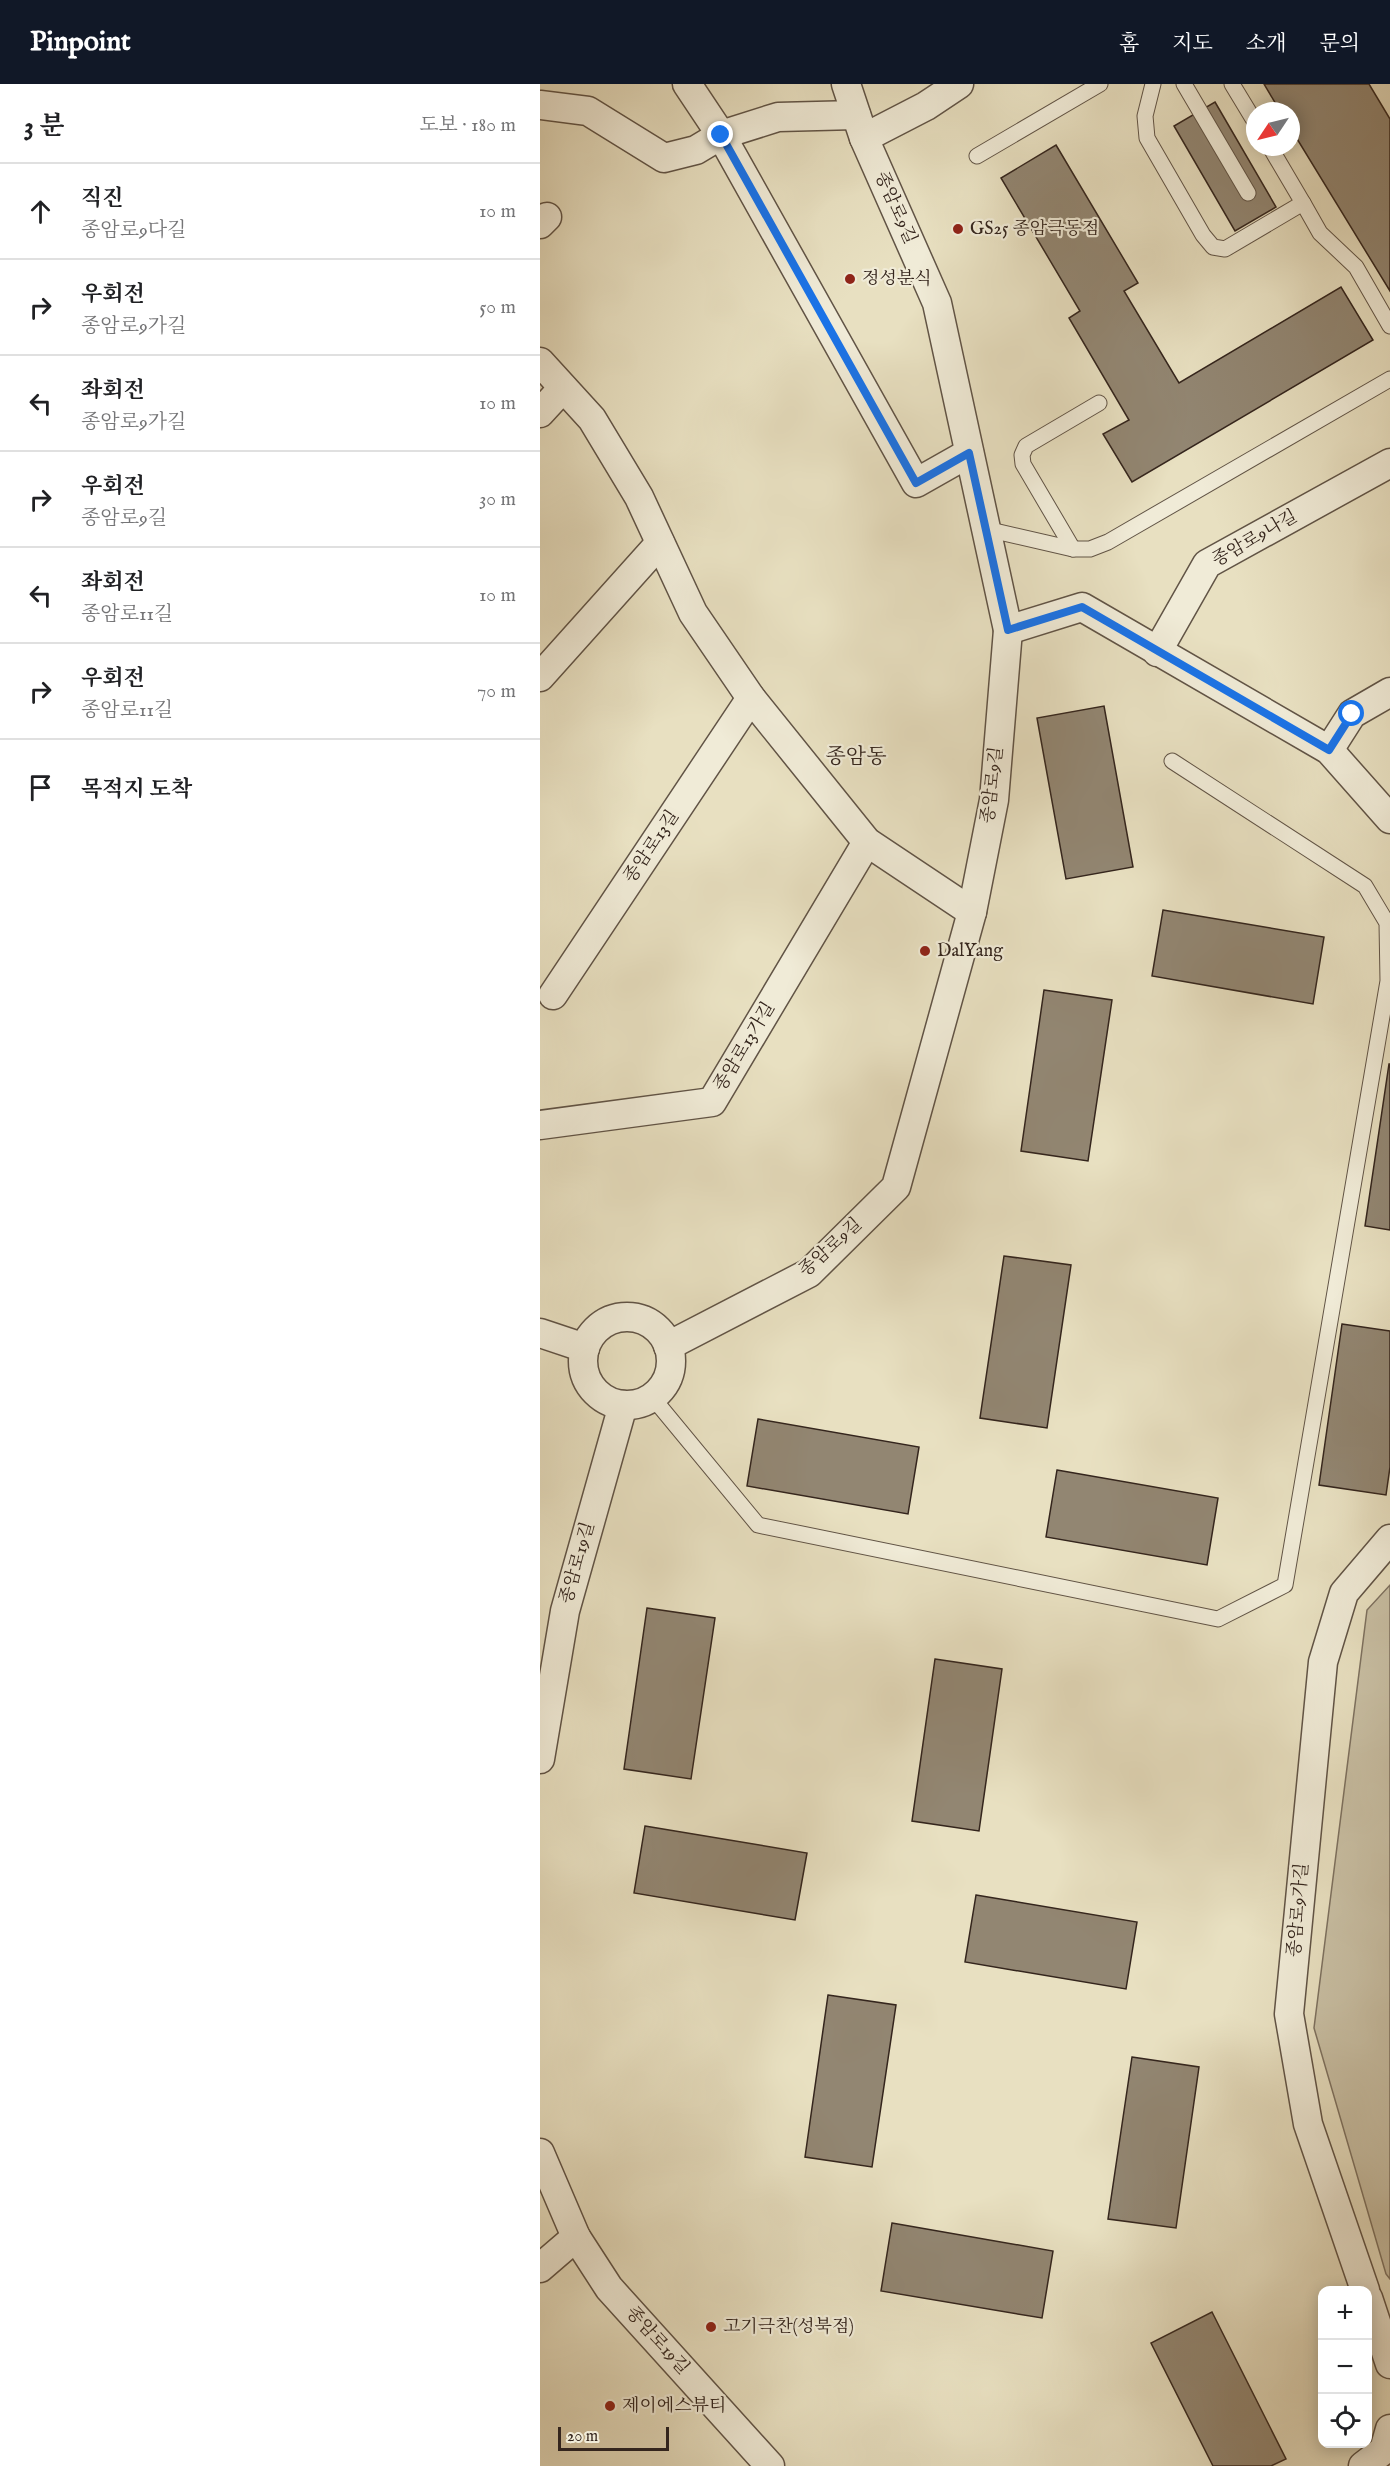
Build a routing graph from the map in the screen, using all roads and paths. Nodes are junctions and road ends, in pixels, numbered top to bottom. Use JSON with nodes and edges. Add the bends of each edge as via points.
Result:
{"nodes":[{"id":1,"x":687,"y":84,"type":"edge"},
{"id":2,"x":846,"y":84,"type":"edge"},
{"id":3,"x":959,"y":84,"type":"edge"},
{"id":4,"x":1101,"y":84,"type":"edge"},
{"id":5,"x":1154,"y":84,"type":"edge"},
{"id":6,"x":1184,"y":84,"type":"edge"},
{"id":7,"x":1232,"y":84,"type":"edge"},
{"id":8,"x":540,"y":105,"type":"edge"},
{"id":9,"x":1246,"y":107,"type":"edge"},
{"id":10,"x":860,"y":126,"type":"junction"},
{"id":11,"x":721,"y":135,"type":"junction"},
{"id":12,"x":977,"y":156,"type":"dead end"},
{"id":13,"x":1275,"y":156,"type":"edge"},
{"id":14,"x":1248,"y":194,"type":"dead end"},
{"id":15,"x":1303,"y":203,"type":"junction"},
{"id":16,"x":1390,"y":326,"type":"edge"},
{"id":17,"x":540,"y":362,"type":"edge"},
{"id":18,"x":1390,"y":379,"type":"edge"},
{"id":19,"x":563,"y":387,"type":"junction"},
{"id":20,"x":1099,"y":403,"type":"dead end"},
{"id":21,"x":540,"y":413,"type":"edge"},
{"id":22,"x":969,"y":453,"type":"junction"},
{"id":23,"x":1390,"y":463,"type":"edge"},
{"id":24,"x":986,"y":529,"type":"junction"},
{"id":25,"x":660,"y":543,"type":"junction"},
{"id":26,"x":1073,"y":549,"type":"junction"},
{"id":27,"x":1008,"y":630,"type":"junction"},
{"id":28,"x":1157,"y":652,"type":"junction"},
{"id":29,"x":540,"y":677,"type":"edge"},
{"id":30,"x":1390,"y":692,"type":"edge"},
{"id":31,"x":752,"y":698,"type":"junction"},
{"id":32,"x":1329,"y":750,"type":"junction"},
{"id":33,"x":1172,"y":761,"type":"dead end"},
{"id":34,"x":1390,"y":819,"type":"edge"},
{"id":35,"x":867,"y":843,"type":"junction"},
{"id":36,"x":972,"y":912,"type":"junction"},
{"id":37,"x":553,"y":995,"type":"dead end"},
{"id":38,"x":540,"y":1125,"type":"edge"},
{"id":39,"x":540,"y":1333,"type":"edge"},
{"id":40,"x":668,"y":1346,"type":"junction"},
{"id":41,"x":585,"y":1348,"type":"junction"},
{"id":42,"x":653,"y":1398,"type":"junction"},
{"id":43,"x":623,"y":1405,"type":"junction"},
{"id":44,"x":1390,"y":1539,"type":"edge"},
{"id":45,"x":540,"y":1759,"type":"edge"},
{"id":46,"x":540,"y":2153,"type":"edge"},
{"id":47,"x":576,"y":2237,"type":"junction"},
{"id":48,"x":540,"y":2268,"type":"edge"},
{"id":49,"x":1364,"y":2286,"type":"edge"},
{"id":50,"x":1372,"y":2310,"type":"edge"},
{"id":51,"x":1390,"y":2364,"type":"edge"},
{"id":52,"x":1390,"y":2429,"type":"edge"},
{"id":53,"x":770,"y":2466,"type":"edge"},
{"id":54,"x":1362,"y":2466,"type":"edge"}],
"edges":[{"from":1,"to":11,"type":"street"},
{"from":2,"to":10,"type":"street","name":"종암로9길"},
{"from":3,"to":10,"type":"street","via":[[926,106]]},
{"from":4,"to":12,"type":"lane"},
{"from":5,"to":15,"type":"lane","via":[[1145,116],[1147,138],[1213,247],[1225,249]]},
{"from":6,"to":14,"type":"lane"},
{"from":7,"to":9,"type":"lane"},
{"from":8,"to":11,"type":"street","via":[[588,111],[664,158],[696,150]]},
{"from":10,"to":11,"type":"street","via":[[778,117]]},
{"from":10,"to":22,"type":"street","name":"종암로9길","via":[[937,303]]},
{"from":11,"to":22,"type":"street","via":[[916,483]]},
{"from":13,"to":15,"type":"lane"},
{"from":15,"to":16,"type":"lane","via":[[1320,233],[1356,267]]},
{"from":17,"to":19,"type":"street"},
{"from":18,"to":26,"type":"lane","via":[[1108,542],[1090,549]]},
{"from":19,"to":21,"type":"street"},
{"from":19,"to":25,"type":"street","via":[[592,419],[639,497]]},
{"from":20,"to":26,"type":"lane","via":[[1026,446],[1022,454],[1023,464]]},
{"from":22,"to":24,"type":"street","name":"종암로9길"},
{"from":23,"to":28,"type":"street","name":"종암로9나길","via":[[1207,564]]},
{"from":24,"to":26,"type":"lane"},
{"from":24,"to":27,"type":"street","name":"종암로9길"},
{"from":25,"to":29,"type":"street"},
{"from":25,"to":31,"type":"street","via":[[693,613]]},
{"from":27,"to":28,"type":"street","via":[[1082,607]]},
{"from":27,"to":36,"type":"street","name":"종암로9길","via":[[994,800]]},
{"from":28,"to":32,"type":"street"},
{"from":30,"to":32,"type":"street","via":[[1352,714]]},
{"from":31,"to":35,"type":"street"},
{"from":31,"to":37,"type":"street","name":"종암로13길"},
{"from":32,"to":34,"type":"street"},
{"from":33,"to":42,"type":"lane","via":[[1365,886],[1387,923],[1388,981],[1285,1585],[1218,1619],[758,1526]]},
{"from":35,"to":36,"type":"street"},
{"from":35,"to":38,"type":"street","name":"종암로13가길","via":[[712,1102]]},
{"from":36,"to":40,"type":"street","name":"종암로9길","via":[[896,1187],[809,1273]]},
{"from":39,"to":41,"type":"street"},
{"from":40,"to":41,"type":"street","via":[[648,1322],[619,1318],[592,1334]]},
{"from":40,"to":42,"type":"street","via":[[670,1374]]},
{"from":41,"to":43,"type":"street","via":[[584,1370],[590,1384],[600,1396]]},
{"from":42,"to":43,"type":"street"},
{"from":43,"to":45,"type":"street","name":"종암로19길","via":[[565,1611]]},
{"from":44,"to":49,"type":"street","name":"종암로9가길","via":[[1344,1593],[1323,1662],[1289,2014],[1308,2124]]},
{"from":46,"to":47,"type":"street","name":"종암로19길"},
{"from":47,"to":48,"type":"street"},
{"from":47,"to":53,"type":"street","name":"종암로19길","via":[[609,2288]]},
{"from":50,"to":51,"type":"street"},
{"from":52,"to":54,"type":"street","via":[[1384,2450]]}]}
